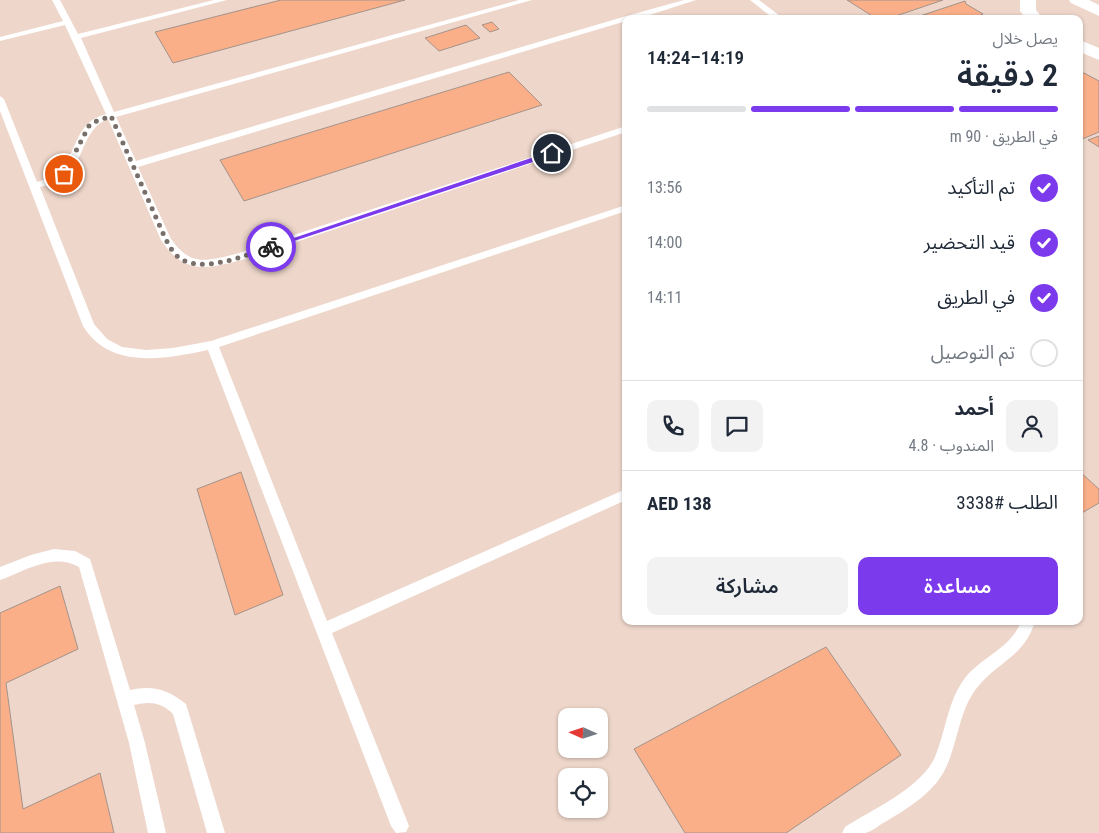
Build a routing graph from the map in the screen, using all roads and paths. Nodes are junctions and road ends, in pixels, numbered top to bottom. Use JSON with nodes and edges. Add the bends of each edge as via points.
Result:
{"nodes":[{"id":1,"x":56,"y":0,"type":"edge"},
{"id":2,"x":223,"y":0,"type":"edge"},
{"id":3,"x":528,"y":0,"type":"edge"},
{"id":4,"x":692,"y":0,"type":"edge"},
{"id":5,"x":754,"y":0,"type":"edge"},
{"id":6,"x":1028,"y":0,"type":"edge"},
{"id":7,"x":1077,"y":0,"type":"edge"},
{"id":8,"x":1099,"y":11,"type":"edge"},
{"id":9,"x":641,"y":15,"type":"edge"},
{"id":10,"x":775,"y":15,"type":"edge"},
{"id":11,"x":1032,"y":15,"type":"edge"},
{"id":12,"x":622,"y":20,"type":"edge"},
{"id":13,"x":68,"y":22,"type":"junction"},
{"id":14,"x":76,"y":37,"type":"junction"},
{"id":15,"x":0,"y":39,"type":"edge"},
{"id":16,"x":1083,"y":47,"type":"edge"},
{"id":17,"x":1099,"y":55,"type":"edge"},
{"id":18,"x":0,"y":99,"type":"edge"},
{"id":19,"x":111,"y":116,"type":"junction"},
{"id":20,"x":622,"y":130,"type":"edge"},
{"id":21,"x":134,"y":165,"type":"junction"},
{"id":22,"x":34,"y":186,"type":"junction"},
{"id":23,"x":622,"y":209,"type":"edge"},
{"id":24,"x":212,"y":345,"type":"junction"},
{"id":25,"x":622,"y":496,"type":"edge"},
{"id":26,"x":0,"y":574,"type":"edge"},
{"id":27,"x":1028,"y":625,"type":"edge"},
{"id":28,"x":323,"y":630,"type":"junction"},
{"id":29,"x":125,"y":699,"type":"junction"},
{"id":30,"x":400,"y":826,"type":"dead end"},
{"id":31,"x":157,"y":833,"type":"edge"},
{"id":32,"x":216,"y":833,"type":"edge"},
{"id":33,"x":851,"y":833,"type":"edge"}],
"edges":[{"from":1,"to":13,"type":"lane"},
{"from":2,"to":14,"type":"lane"},
{"from":3,"to":19,"type":"lane"},
{"from":4,"to":9,"type":"lane"},
{"from":5,"to":10,"type":"lane"},
{"from":6,"to":11,"type":"street"},
{"from":7,"to":8,"type":"street"},
{"from":12,"to":21,"type":"lane"},
{"from":13,"to":14,"type":"lane"},
{"from":13,"to":15,"type":"lane"},
{"from":14,"to":19,"type":"lane"},
{"from":16,"to":17,"type":"street"},
{"from":18,"to":22,"type":"lane"},
{"from":19,"to":21,"type":"lane"},
{"from":19,"to":22,"type":"lane","via":[[89,126],[64,174]]},
{"from":20,"to":21,"type":"lane","via":[[238,258],[211,264],[192,264],[175,254]]},
{"from":22,"to":24,"type":"lane","via":[[89,326],[106,345],[137,354],[178,352]]},
{"from":23,"to":24,"type":"lane"},
{"from":24,"to":28,"type":"lane"},
{"from":25,"to":28,"type":"lane"},
{"from":26,"to":29,"type":"lane","via":[[58,554],[77,557],[85,563]]},
{"from":27,"to":33,"type":"lane","via":[[1013,646],[973,680],[963,693],[944,754],[934,774],[916,790]]},
{"from":28,"to":30,"type":"lane"},
{"from":29,"to":31,"type":"lane"},
{"from":29,"to":32,"type":"lane","via":[[146,694],[159,695],[180,708]]}]}
